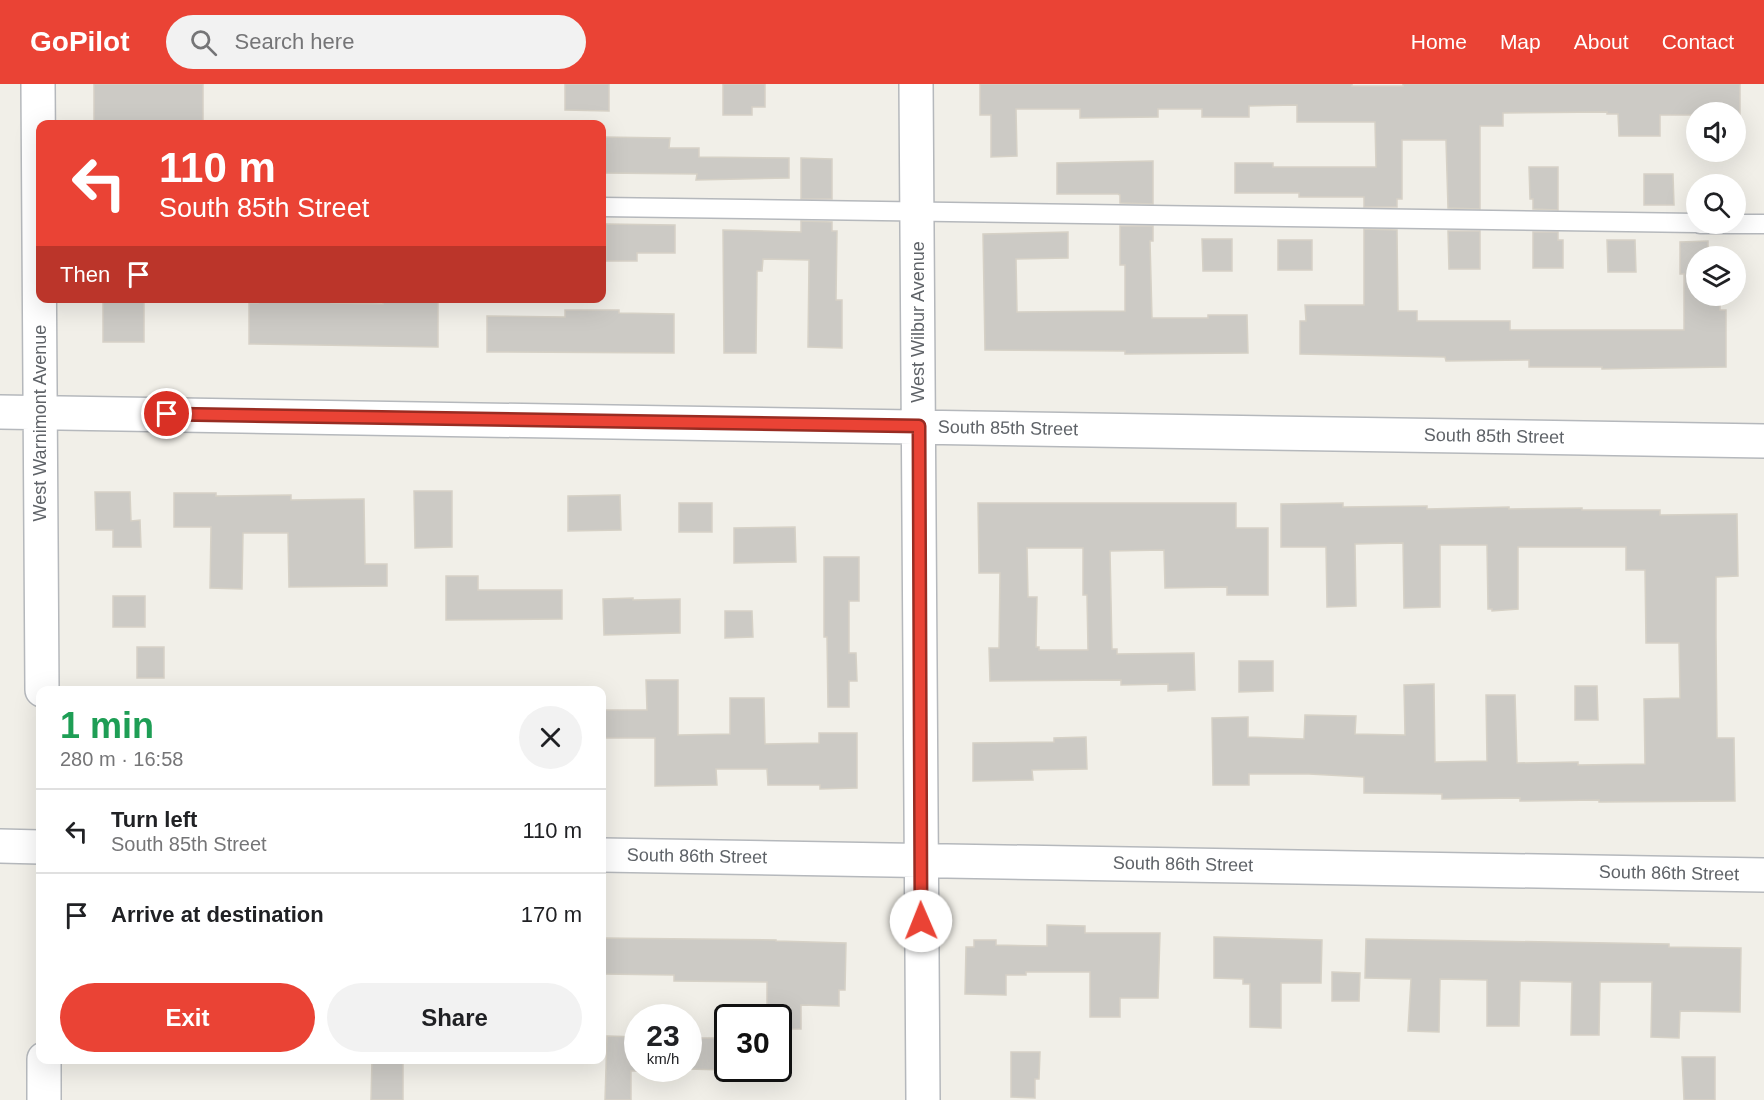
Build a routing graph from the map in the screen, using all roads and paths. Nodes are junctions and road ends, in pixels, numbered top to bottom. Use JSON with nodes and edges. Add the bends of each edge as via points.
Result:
{"nodes":[{"id":1,"x":38,"y":84,"type":"edge"},
{"id":2,"x":916,"y":84,"type":"edge"},
{"id":3,"x":39,"y":120,"type":"edge"},
{"id":4,"x":606,"y":207,"type":"edge"},
{"id":5,"x":917,"y":212,"type":"junction"},
{"id":6,"x":1686,"y":224,"type":"edge"},
{"id":7,"x":1746,"y":224,"type":"edge"},
{"id":8,"x":1764,"y":224,"type":"edge"},
{"id":9,"x":40,"y":303,"type":"edge"},
{"id":10,"x":0,"y":412,"type":"edge"},
{"id":11,"x":40,"y":412,"type":"junction"},
{"id":12,"x":919,"y":426,"type":"junction"},
{"id":13,"x":1764,"y":441,"type":"edge"},
{"id":14,"x":42,"y":686,"type":"edge"},
{"id":15,"x":0,"y":846,"type":"edge"},
{"id":16,"x":36,"y":847,"type":"edge"},
{"id":17,"x":606,"y":855,"type":"edge"},
{"id":18,"x":921,"y":860,"type":"junction"},
{"id":19,"x":1764,"y":875,"type":"edge"},
{"id":20,"x":44,"y":1064,"type":"edge"},
{"id":21,"x":44,"y":1100,"type":"edge"},
{"id":22,"x":923,"y":1100,"type":"edge"}],
"edges":[{"from":1,"to":3,"type":"street","name":"West Warnimont Avenue"},
{"from":2,"to":5,"type":"street","name":"West Wilbur Avenue"},
{"from":4,"to":5,"type":"lane"},
{"from":5,"to":6,"type":"lane"},
{"from":5,"to":12,"type":"street","name":"West Wilbur Avenue"},
{"from":7,"to":8,"type":"lane"},
{"from":9,"to":11,"type":"street","name":"West Warnimont Avenue"},
{"from":10,"to":11,"type":"street","name":"South 85th Street"},
{"from":11,"to":12,"type":"street","name":"South 85th Street"},
{"from":11,"to":14,"type":"street","name":"West Warnimont Avenue"},
{"from":12,"to":13,"type":"street","name":"South 85th Street"},
{"from":12,"to":18,"type":"street","name":"West Wilbur Avenue"},
{"from":15,"to":16,"type":"street"},
{"from":17,"to":18,"type":"street","name":"South 86th Street"},
{"from":18,"to":19,"type":"street","name":"South 86th Street"},
{"from":18,"to":22,"type":"street","name":"West Wilbur Avenue"},
{"from":20,"to":21,"type":"street"}]}
